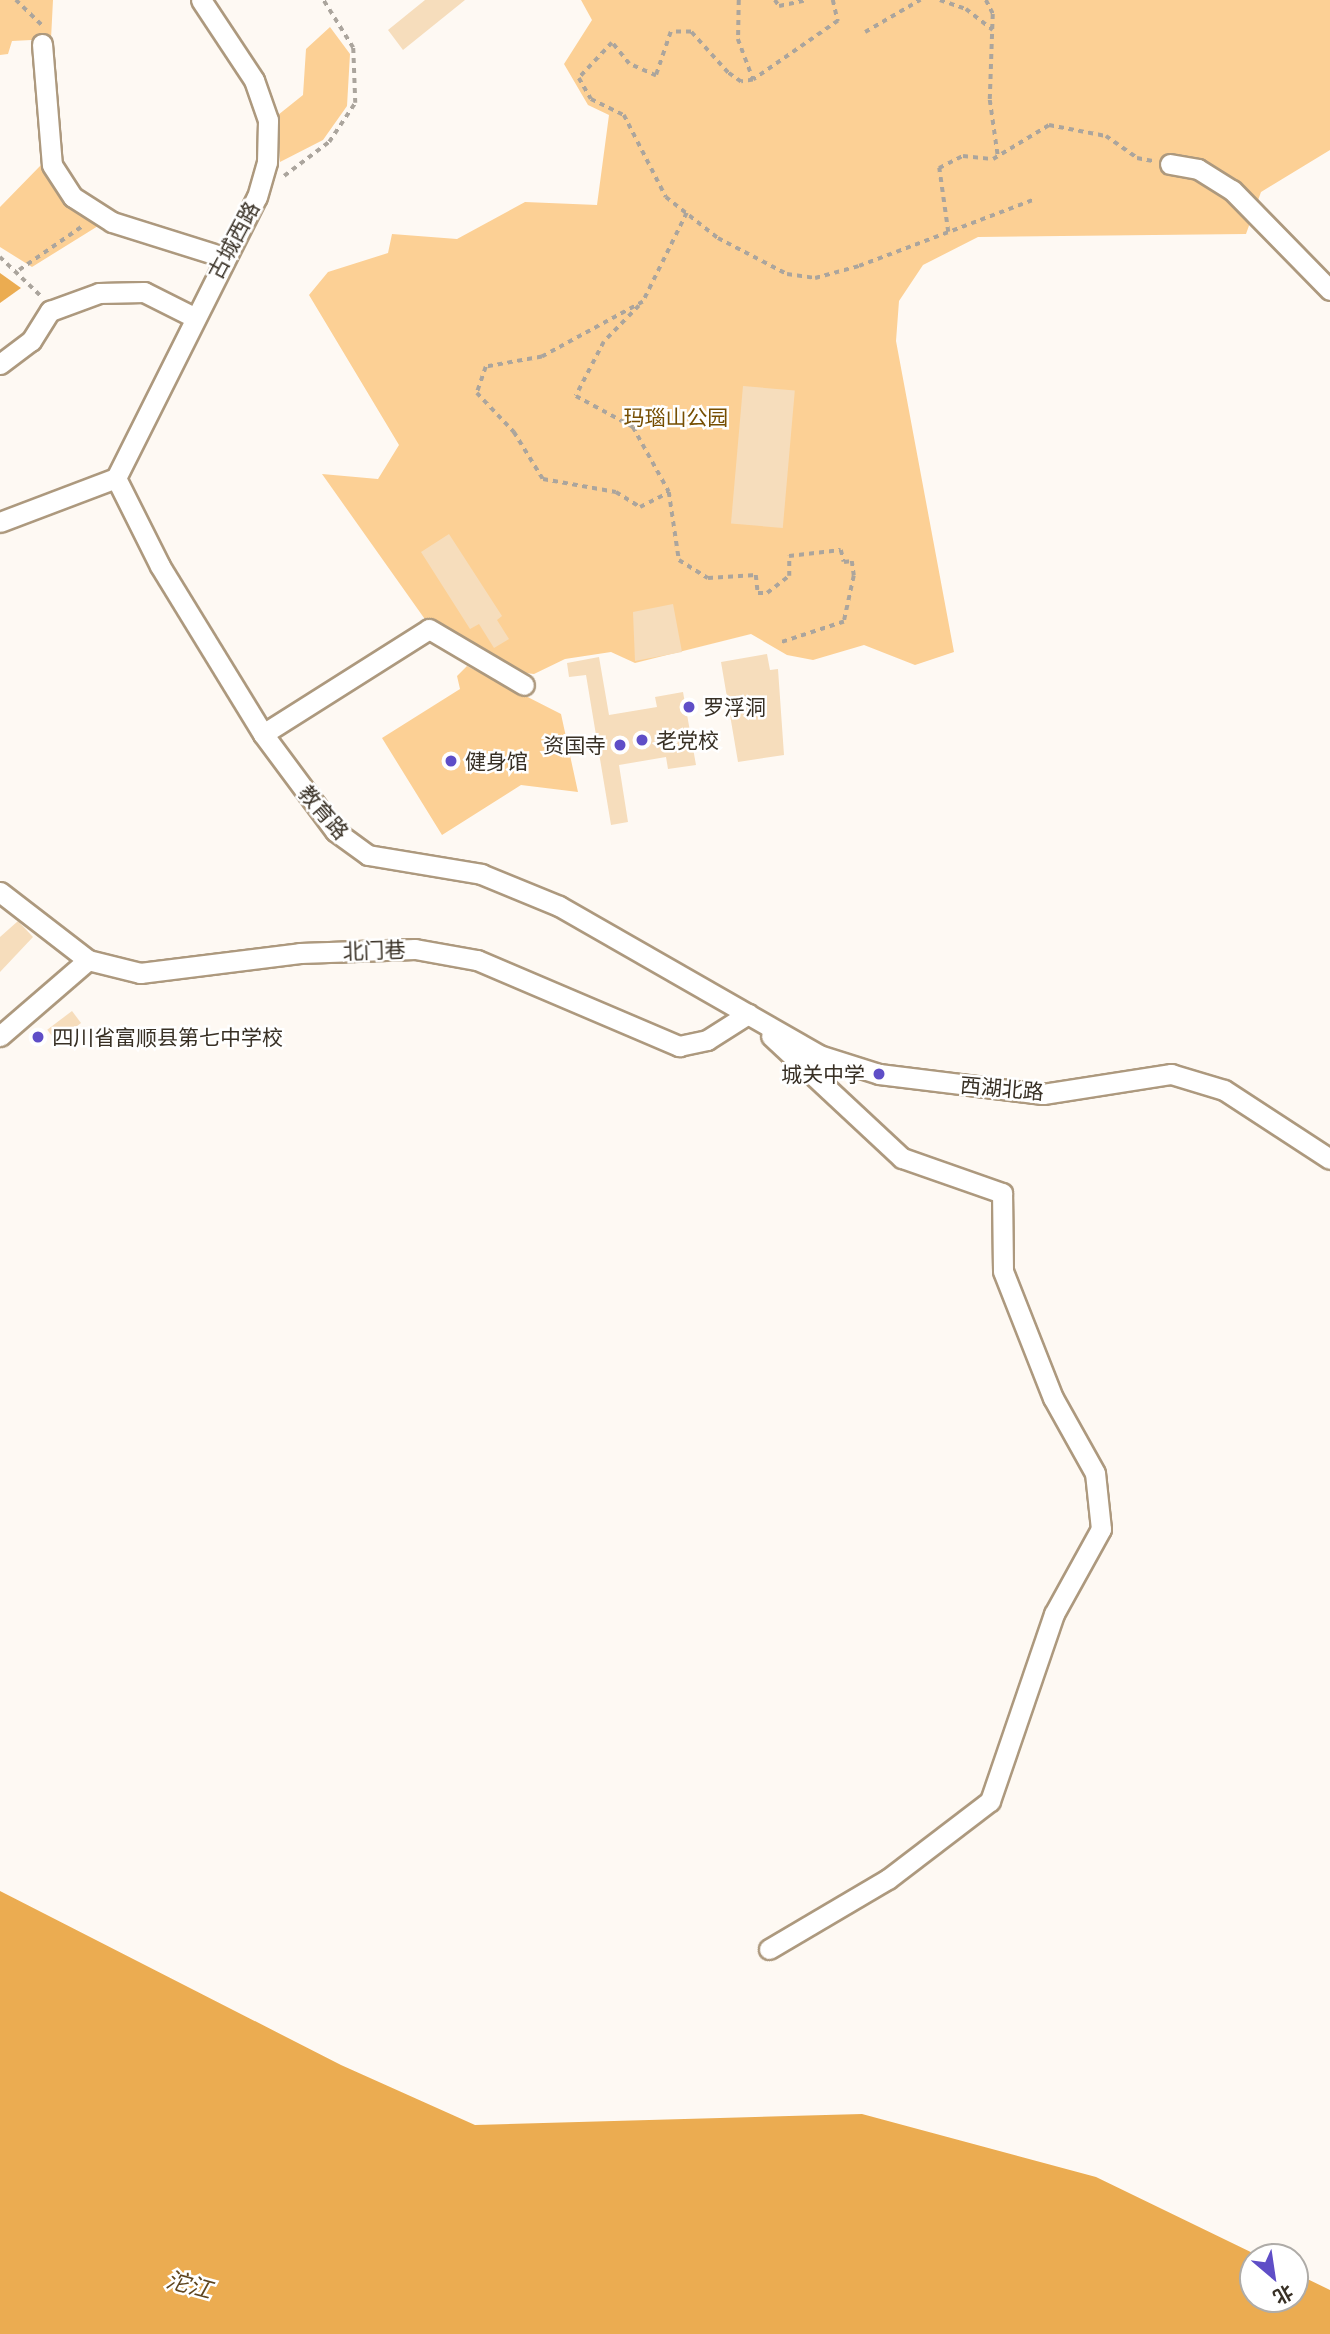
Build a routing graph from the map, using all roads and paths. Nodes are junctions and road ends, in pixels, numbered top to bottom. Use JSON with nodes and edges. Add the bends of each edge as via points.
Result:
{"nodes":[{"id":1,"x":16,"y":0,"type":"edge"},
{"id":2,"x":201,"y":0,"type":"edge"},
{"id":3,"x":323,"y":0,"type":"edge"},
{"id":4,"x":739,"y":0,"type":"edge"},
{"id":5,"x":775,"y":0,"type":"edge"},
{"id":6,"x":808,"y":0,"type":"edge"},
{"id":7,"x":833,"y":0,"type":"edge"},
{"id":8,"x":920,"y":0,"type":"edge"},
{"id":9,"x":940,"y":0,"type":"edge"},
{"id":10,"x":986,"y":0,"type":"edge"},
{"id":11,"x":993,"y":30,"type":"junction"},
{"id":12,"x":865,"y":32,"type":"dead end"},
{"id":13,"x":42,"y":44,"type":"joint"},
{"id":14,"x":753,"y":80,"type":"junction"},
{"id":15,"x":998,"y":156,"type":"junction"},
{"id":16,"x":1170,"y":164,"type":"joint"},
{"id":17,"x":257,"y":197,"type":"junction"},
{"id":18,"x":1033,"y":200,"type":"dead end"},
{"id":19,"x":687,"y":213,"type":"junction"},
{"id":20,"x":97,"y":215,"type":"junction"},
{"id":21,"x":948,"y":232,"type":"junction"},
{"id":22,"x":0,"y":257,"type":"edge"},
{"id":23,"x":223,"y":257,"type":"junction"},
{"id":24,"x":19,"y":270,"type":"junction"},
{"id":25,"x":1330,"y":290,"type":"edge"},
{"id":26,"x":643,"y":302,"type":"junction"},
{"id":27,"x":50,"y":311,"type":"junction"},
{"id":28,"x":192,"y":316,"type":"junction"},
{"id":29,"x":0,"y":364,"type":"edge"},
{"id":30,"x":116,"y":478,"type":"junction"},
{"id":31,"x":669,"y":492,"type":"junction"},
{"id":32,"x":0,"y":522,"type":"edge"},
{"id":33,"x":780,"y":643,"type":"dead end"},
{"id":34,"x":524,"y":685,"type":"dead end"},
{"id":35,"x":263,"y":734,"type":"junction"},
{"id":36,"x":0,"y":892,"type":"edge"},
{"id":37,"x":89,"y":960,"type":"junction"},
{"id":38,"x":748,"y":1014,"type":"junction"},
{"id":39,"x":0,"y":1036,"type":"edge"},
{"id":40,"x":1330,"y":1159,"type":"edge"},
{"id":41,"x":769,"y":1949,"type":"dead end"}],
"edges":[{"from":1,"to":13,"type":"path","via":[[43,25]]},
{"from":2,"to":17,"type":"street","name":"古城西路","via":[[254,80],[268,120],[267,162]]},
{"from":3,"to":17,"type":"path","via":[[353,48],[355,103],[329,142]]},
{"from":4,"to":14,"type":"path","via":[[738,39]]},
{"from":5,"to":6,"type":"path","via":[[779,6]]},
{"from":7,"to":14,"type":"path","via":[[838,21]]},
{"from":8,"to":12,"type":"path"},
{"from":9,"to":11,"type":"path","via":[[966,9]]},
{"from":10,"to":11,"type":"path"},
{"from":11,"to":15,"type":"path","via":[[990,100]]},
{"from":13,"to":20,"type":"street","via":[[52,165],[73,197]]},
{"from":14,"to":19,"type":"path","via":[[741,82],[728,73],[691,32],[671,32],[656,76],[629,64],[612,43],[579,78],[591,99],[624,115],[660,187]]},
{"from":15,"to":16,"type":"path","via":[[1049,125],[1078,126],[1106,135],[1137,158]]},
{"from":15,"to":21,"type":"path","via":[[963,156],[939,168]]},
{"from":16,"to":25,"type":"street","via":[[1198,169],[1232,190]]},
{"from":17,"to":23,"type":"street","name":"古城西路"},
{"from":18,"to":21,"type":"path"},
{"from":19,"to":21,"type":"path","via":[[787,274],[815,278]]},
{"from":19,"to":26,"type":"path"},
{"from":20,"to":23,"type":"street"},
{"from":20,"to":24,"type":"path"},
{"from":22,"to":24,"type":"path"},
{"from":23,"to":28,"type":"street","name":"古城西路"},
{"from":24,"to":27,"type":"path"},
{"from":26,"to":31,"type":"path","via":[[604,342],[576,396],[634,428]]},
{"from":26,"to":31,"type":"path","via":[[542,357],[486,368],[477,393],[514,432],[543,479],[616,492],[640,507]]},
{"from":27,"to":28,"type":"street","via":[[121,289],[144,292]]},
{"from":27,"to":29,"type":"street","via":[[31,341]]},
{"from":28,"to":30,"type":"street","name":"古城西路"},
{"from":30,"to":32,"type":"street"},
{"from":30,"to":35,"type":"street","name":"教育路","via":[[167,578]]},
{"from":31,"to":33,"type":"path","via":[[679,560],[708,578],[757,575],[758,593],[767,593],[789,576],[789,556],[841,550],[844,562],[852,561],[844,622]]},
{"from":34,"to":35,"type":"street","via":[[429,629]]},
{"from":35,"to":38,"type":"street","name":"教育路","via":[[335,831],[368,855],[481,874],[559,906]]},
{"from":36,"to":37,"type":"street","name":"北门巷"},
{"from":37,"to":38,"type":"street","name":"北门巷","via":[[151,973],[300,953],[415,948],[477,960],[679,1046],[707,1040]]},
{"from":37,"to":39,"type":"street"},
{"from":38,"to":40,"type":"street","name":"西湖北路","via":[[819,1055],[879,1074],[1043,1094],[1171,1074],[1224,1090]]},
{"from":38,"to":41,"type":"street","via":[[901,1158],[1002,1193],[1003,1271],[1053,1398],[1095,1473],[1101,1528],[1054,1614],[990,1801],[888,1879]]}]}
